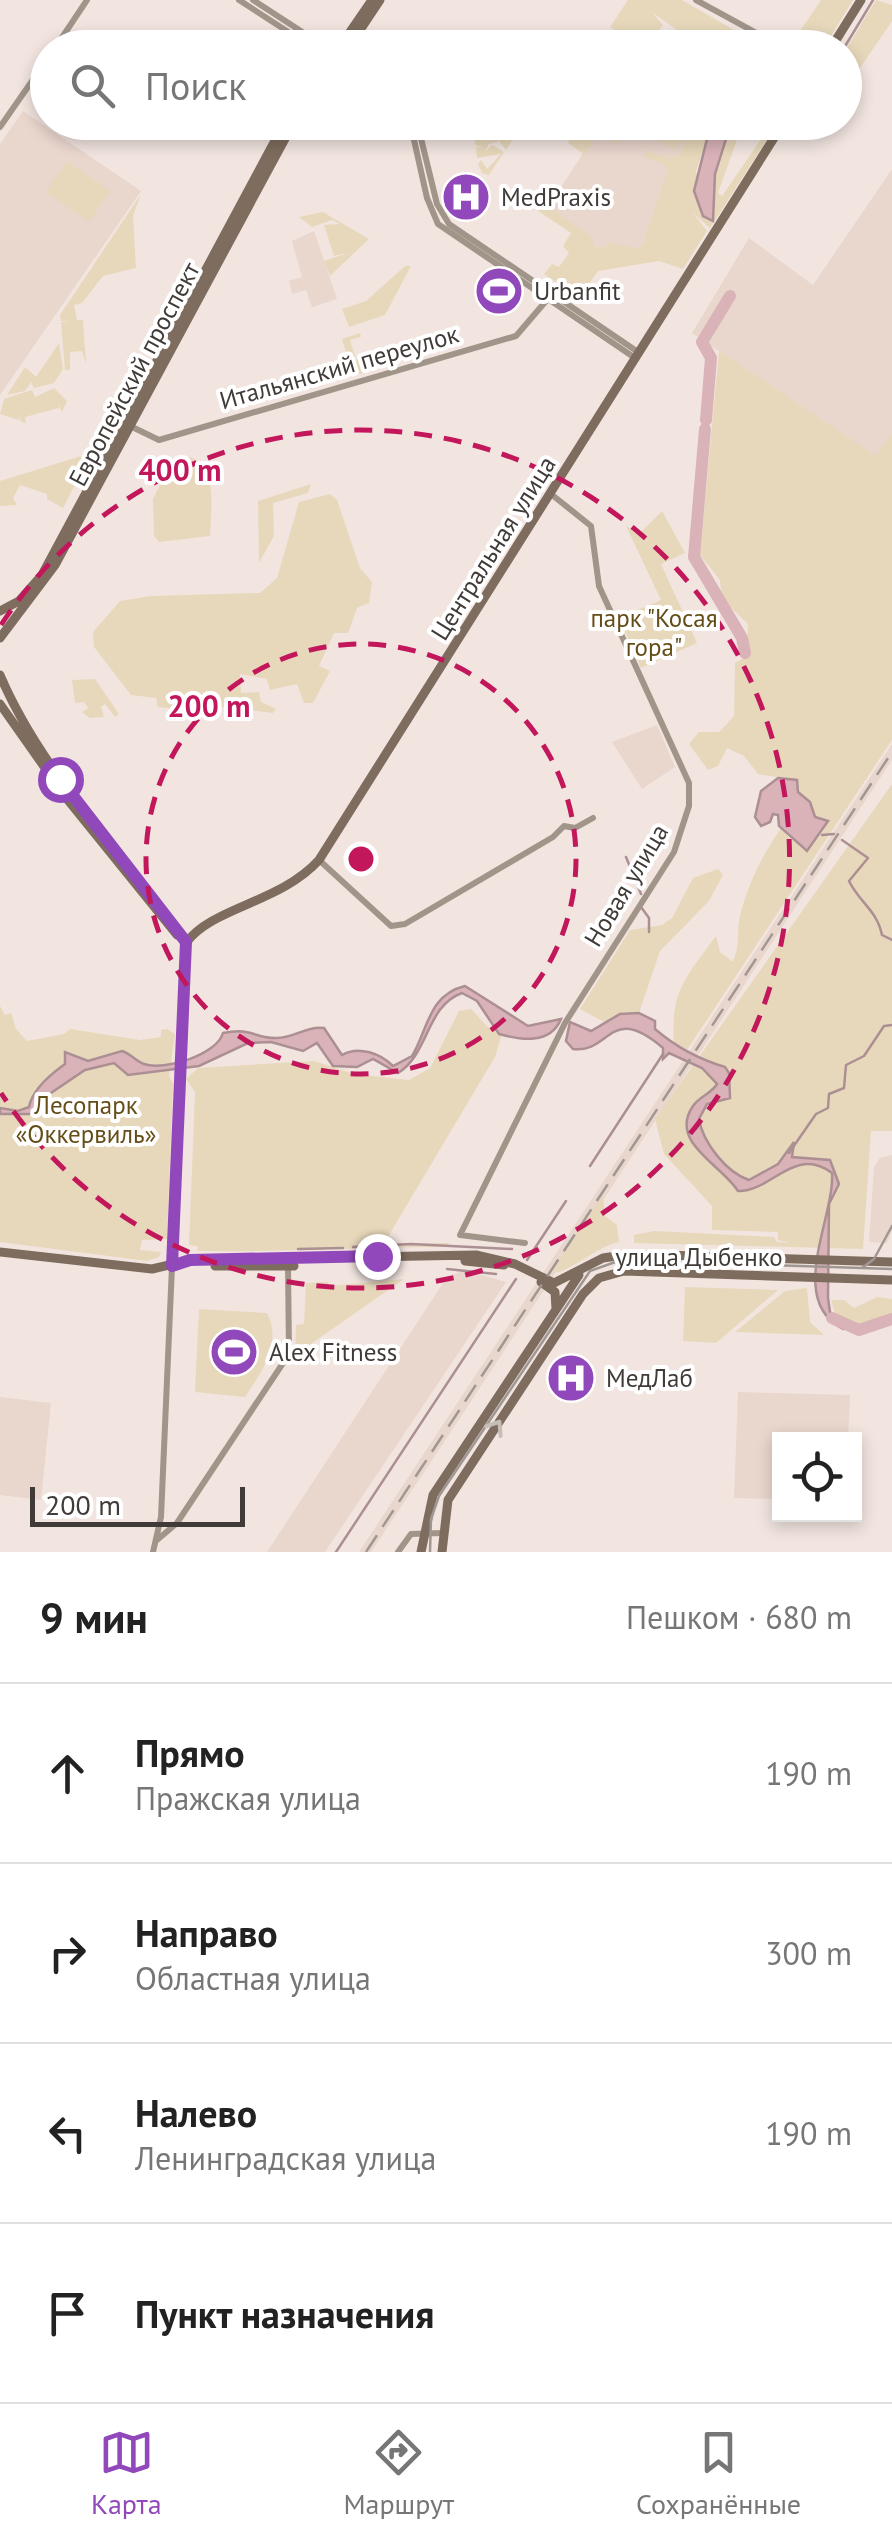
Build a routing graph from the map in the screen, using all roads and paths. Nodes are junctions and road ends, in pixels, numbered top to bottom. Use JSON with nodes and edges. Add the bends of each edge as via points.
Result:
{"nodes":[{"id":1,"x":86,"y":0,"type":"edge"},
{"id":2,"x":239,"y":0,"type":"edge"},
{"id":3,"x":253,"y":0,"type":"edge"},
{"id":4,"x":372,"y":0,"type":"edge"},
{"id":5,"x":380,"y":0,"type":"edge"},
{"id":6,"x":696,"y":0,"type":"edge"},
{"id":7,"x":861,"y":0,"type":"edge"},
{"id":8,"x":67,"y":30,"type":"edge"},
{"id":9,"x":285,"y":30,"type":"edge"},
{"id":10,"x":299,"y":30,"type":"edge"},
{"id":11,"x":352,"y":30,"type":"edge"},
{"id":12,"x":360,"y":30,"type":"edge"},
{"id":13,"x":752,"y":30,"type":"edge"},
{"id":14,"x":842,"y":30,"type":"edge"},
{"id":15,"x":30,"y":84,"type":"edge"},
{"id":16,"x":0,"y":128,"type":"edge"},
{"id":17,"x":276,"y":140,"type":"edge"},
{"id":18,"x":284,"y":140,"type":"edge"},
{"id":19,"x":416,"y":140,"type":"edge"},
{"id":20,"x":773,"y":140,"type":"edge"},
{"id":21,"x":549,"y":297,"type":"junction"},
{"id":22,"x":636,"y":355,"type":"junction"},
{"id":23,"x":126,"y":424,"type":"junction"},
{"id":24,"x":551,"y":494,"type":"junction"},
{"id":25,"x":0,"y":610,"type":"edge"},
{"id":26,"x":0,"y":638,"type":"edge"},
{"id":27,"x":0,"y":676,"type":"edge"},
{"id":28,"x":0,"y":704,"type":"edge"},
{"id":29,"x":593,"y":818,"type":"dead end"},
{"id":30,"x":319,"y":860,"type":"junction"},
{"id":31,"x":176,"y":927,"type":"junction"},
{"id":32,"x":195,"y":931,"type":"junction"},
{"id":33,"x":186,"y":942,"type":"junction"},
{"id":34,"x":526,"y":1244,"type":"dead end"},
{"id":35,"x":0,"y":1252,"type":"edge"},
{"id":36,"x":892,"y":1262,"type":"edge"},
{"id":37,"x":288,"y":1263,"type":"junction"},
{"id":38,"x":172,"y":1266,"type":"junction"},
{"id":39,"x":580,"y":1273,"type":"junction"},
{"id":40,"x":892,"y":1280,"type":"edge"},
{"id":41,"x":552,"y":1285,"type":"junction"},
{"id":42,"x":556,"y":1309,"type":"junction"},
{"id":43,"x":422,"y":1532,"type":"junction"},
{"id":44,"x":443,"y":1533,"type":"junction"},
{"id":45,"x":158,"y":1540,"type":"junction"},
{"id":46,"x":153,"y":1552,"type":"edge"},
{"id":47,"x":398,"y":1552,"type":"edge"},
{"id":48,"x":421,"y":1552,"type":"edge"},
{"id":49,"x":442,"y":1552,"type":"edge"}],
"edges":[{"from":1,"to":8,"type":"street"},
{"from":2,"to":9,"type":"street"},
{"from":3,"to":10,"type":"street"},
{"from":4,"to":11,"type":"street"},
{"from":5,"to":12,"type":"street"},
{"from":6,"to":13,"type":"street"},
{"from":7,"to":14,"type":"street"},
{"from":15,"to":16,"type":"street"},
{"from":17,"to":23,"type":"street","name":"Европейский проспект"},
{"from":18,"to":23,"type":"street","name":"Европейский проспект"},
{"from":19,"to":21,"type":"street","via":[[426,198],[438,224]]},
{"from":20,"to":22,"type":"street","name":"Центральная улица"},
{"from":21,"to":22,"type":"street"},
{"from":21,"to":23,"type":"street","name":"Итальянский переулок","via":[[516,336],[159,440]]},
{"from":22,"to":24,"type":"street","name":"Центральная улица"},
{"from":23,"to":25,"type":"street","name":"Европейский проспект","via":[[42,574],[19,601]]},
{"from":23,"to":26,"type":"street","name":"Европейский проспект","via":[[48,578]]},
{"from":24,"to":30,"type":"street","name":"Центральная улица"},
{"from":24,"to":34,"type":"street","name":"Новая улица","via":[[594,534],[599,586],[688,783],[689,806],[677,846],[565,1023],[460,1235]]},
{"from":27,"to":31,"type":"street","via":[[60,779]]},
{"from":28,"to":33,"type":"street","via":[[166,927]]},
{"from":29,"to":30,"type":"street","via":[[559,829],[406,924],[391,926]]},
{"from":30,"to":32,"type":"street","name":"Центральная улица","via":[[278,894]]},
{"from":31,"to":32,"type":"street"},
{"from":31,"to":33,"type":"street"},
{"from":32,"to":33,"type":"street","name":"Центральная улица"},
{"from":33,"to":38,"type":"street"},
{"from":35,"to":38,"type":"street"},
{"from":36,"to":39,"type":"street","name":"улица Дыбенко","via":[[630,1254],[602,1258]]},
{"from":37,"to":38,"type":"street"},
{"from":37,"to":41,"type":"street","via":[[472,1261]]},
{"from":37,"to":45,"type":"street","via":[[287,1359],[177,1522]]},
{"from":38,"to":45,"type":"street"},
{"from":39,"to":41,"type":"street","name":"улица Дыбенко"},
{"from":39,"to":42,"type":"street"},
{"from":44,"to":40,"type":"street","name":"улица Дыбенко","one_way":true,"via":[[448,1500],[600,1278],[624,1272]]},
{"from":41,"to":42,"type":"street"},
{"from":42,"to":43,"type":"street","via":[[433,1496]]},
{"from":43,"to":44,"type":"street"},
{"from":43,"to":47,"type":"street","via":[[411,1534]]},
{"from":43,"to":48,"type":"street"},
{"from":44,"to":49,"type":"street"},
{"from":45,"to":46,"type":"street"}]}
